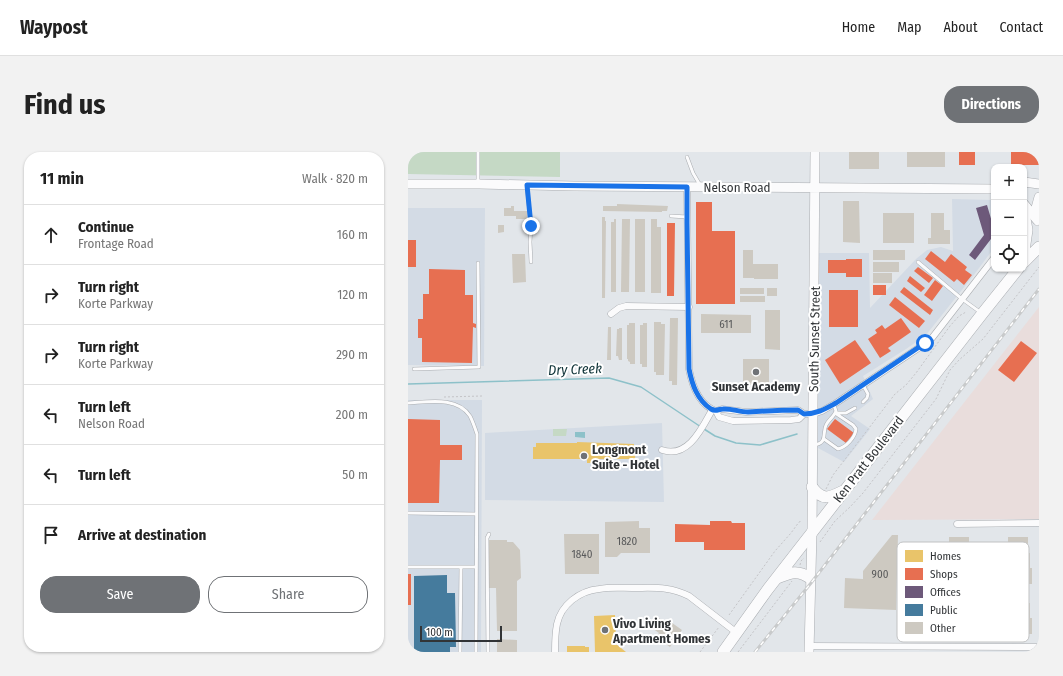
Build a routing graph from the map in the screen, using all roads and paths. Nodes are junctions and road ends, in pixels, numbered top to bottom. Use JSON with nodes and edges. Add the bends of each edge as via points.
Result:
{"nodes":[{"id":1,"x":478,"y":152,"type":"edge"},
{"id":2,"x":815,"y":152,"type":"edge"},
{"id":3,"x":687,"y":157,"type":"dead end"},
{"id":4,"x":1027,"y":182,"type":"edge"},
{"id":5,"x":991,"y":183,"type":"edge"},
{"id":6,"x":408,"y":184,"type":"edge"},
{"id":7,"x":478,"y":184,"type":"junction"},
{"id":8,"x":1039,"y":184,"type":"edge"},
{"id":9,"x":527,"y":185,"type":"junction"},
{"id":10,"x":1027,"y":186,"type":"edge"},
{"id":11,"x":687,"y":187,"type":"junction"},
{"id":12,"x":701,"y":187,"type":"junction"},
{"id":13,"x":815,"y":188,"type":"junction"},
{"id":14,"x":974,"y":188,"type":"junction"},
{"id":15,"x":991,"y":189,"type":"edge"},
{"id":16,"x":1039,"y":197,"type":"edge"},
{"id":17,"x":1027,"y":208,"type":"edge"},
{"id":18,"x":671,"y":216,"type":"dead end"},
{"id":19,"x":687,"y":216,"type":"junction"},
{"id":20,"x":1039,"y":222,"type":"edge"},
{"id":21,"x":1039,"y":247,"type":"edge"},
{"id":22,"x":1027,"y":259,"type":"edge"},
{"id":23,"x":531,"y":262,"type":"dead end"},
{"id":24,"x":918,"y":262,"type":"dead end"},
{"id":25,"x":991,"y":262,"type":"edge"},
{"id":26,"x":478,"y":263,"type":"dead end"},
{"id":27,"x":1039,"y":267,"type":"edge"},
{"id":28,"x":1016,"y":272,"type":"edge"},
{"id":29,"x":962,"y":299,"type":"junction"},
{"id":30,"x":689,"y":307,"type":"junction"},
{"id":31,"x":966,"y":312,"type":"dead end"},
{"id":32,"x":611,"y":314,"type":"dead end"},
{"id":33,"x":982,"y":314,"type":"junction"},
{"id":34,"x":414,"y":369,"type":"dead end"},
{"id":35,"x":863,"y":385,"type":"junction"},
{"id":36,"x":482,"y":396,"type":"dead end"},
{"id":37,"x":445,"y":397,"type":"dead end"},
{"id":38,"x":863,"y":402,"type":"dead end"},
{"id":39,"x":408,"y":403,"type":"edge"},
{"id":40,"x":834,"y":404,"type":"junction"},
{"id":41,"x":855,"y":408,"type":"dead end"},
{"id":42,"x":714,"y":410,"type":"junction"},
{"id":43,"x":836,"y":413,"type":"junction"},
{"id":44,"x":808,"y":414,"type":"junction"},
{"id":45,"x":824,"y":439,"type":"junction"},
{"id":46,"x":813,"y":446,"type":"junction"},
{"id":47,"x":662,"y":450,"type":"dead end"},
{"id":48,"x":812,"y":488,"type":"junction"},
{"id":49,"x":845,"y":490,"type":"junction"},
{"id":50,"x":824,"y":493,"type":"dead end"},
{"id":51,"x":408,"y":513,"type":"edge"},
{"id":52,"x":476,"y":514,"type":"junction"},
{"id":53,"x":802,"y":521,"type":"dead end"},
{"id":54,"x":1039,"y":523,"type":"edge"},
{"id":55,"x":957,"y":524,"type":"dead end"},
{"id":56,"x":812,"y":532,"type":"junction"},
{"id":57,"x":489,"y":534,"type":"dead end"},
{"id":58,"x":817,"y":543,"type":"dead end"},
{"id":59,"x":804,"y":558,"type":"dead end"},
{"id":60,"x":408,"y":567,"type":"edge"},
{"id":61,"x":461,"y":567,"type":"junction"},
{"id":62,"x":476,"y":567,"type":"junction"},
{"id":63,"x":799,"y":567,"type":"dead end"},
{"id":64,"x":795,"y":578,"type":"dead end"},
{"id":65,"x":810,"y":578,"type":"junction"},
{"id":66,"x":776,"y":579,"type":"junction"},
{"id":67,"x":810,"y":591,"type":"dead end"},
{"id":68,"x":729,"y":615,"type":"dead end"},
{"id":69,"x":810,"y":622,"type":"junction"},
{"id":70,"x":719,"y":626,"type":"dead end"},
{"id":71,"x":737,"y":633,"type":"junction"},
{"id":72,"x":1039,"y":647,"type":"edge"},
{"id":73,"x":809,"y":649,"type":"edge"},
{"id":74,"x":845,"y":649,"type":"edge"},
{"id":75,"x":962,"y":649,"type":"edge"},
{"id":76,"x":990,"y":649,"type":"edge"},
{"id":77,"x":460,"y":652,"type":"edge"},
{"id":78,"x":476,"y":652,"type":"edge"},
{"id":79,"x":488,"y":652,"type":"edge"},
{"id":80,"x":555,"y":652,"type":"edge"},
{"id":81,"x":700,"y":652,"type":"edge"},
{"id":82,"x":723,"y":652,"type":"edge"},
{"id":83,"x":738,"y":652,"type":"edge"}],
"edges":[{"from":1,"to":7,"type":"lane"},
{"from":2,"to":13,"type":"main road","name":"South Sunset Street"},
{"from":3,"to":12,"type":"lane"},
{"from":4,"to":8,"type":"main road"},
{"from":5,"to":14,"type":"main road"},
{"from":6,"to":7,"type":"main road","name":"Nelson Road"},
{"from":7,"to":9,"type":"main road","name":"Nelson Road"},
{"from":8,"to":10,"type":"street"},
{"from":9,"to":11,"type":"main road","name":"Nelson Road"},
{"from":9,"to":23,"type":"lane"},
{"from":11,"to":12,"type":"main road","name":"Nelson Road"},
{"from":11,"to":19,"type":"street"},
{"from":12,"to":13,"type":"main road","name":"Nelson Road"},
{"from":13,"to":14,"type":"main road","name":"Nelson Road"},
{"from":13,"to":44,"type":"main road","name":"South Sunset Street"},
{"from":14,"to":15,"type":"main road","name":"Nelson Road"},
{"from":16,"to":20,"type":"main road","via":[[1036,208]]},
{"from":17,"to":20,"type":"main road"},
{"from":18,"to":19,"type":"lane"},
{"from":19,"to":30,"type":"street"},
{"from":21,"to":22,"type":"highway"},
{"from":24,"to":29,"type":"lane"},
{"from":25,"to":29,"type":"street"},
{"from":26,"to":34,"type":"lane","via":[[479,367]]},
{"from":27,"to":58,"type":"path","via":[[983,339],[950,370],[936,398],[863,493]]},
{"from":28,"to":33,"type":"highway","name":"Ken Pratt Boulevard"},
{"from":29,"to":33,"type":"lane"},
{"from":29,"to":35,"type":"street","via":[[932,338]]},
{"from":30,"to":32,"type":"street","via":[[626,306]]},
{"from":30,"to":42,"type":"street","via":[[691,381],[703,402]]},
{"from":31,"to":50,"type":"path","via":[[950,326],[916,373],[895,394],[832,474]]},
{"from":33,"to":49,"type":"highway","name":"Ken Pratt Boulevard"},
{"from":35,"to":38,"type":"lane","via":[[868,394]]},
{"from":35,"to":40,"type":"street"},
{"from":36,"to":37,"type":"path"},
{"from":39,"to":52,"type":"lane","via":[[449,403],[461,408],[470,417],[477,434]]},
{"from":40,"to":43,"type":"lane"},
{"from":40,"to":44,"type":"street","via":[[822,411]]},
{"from":41,"to":43,"type":"lane","via":[[846,413]]},
{"from":42,"to":44,"type":"street","via":[[798,410]]},
{"from":42,"to":44,"type":"street","via":[[719,417],[733,421],[791,420]]},
{"from":42,"to":47,"type":"street","via":[[689,445],[670,453]]},
{"from":43,"to":45,"type":"lane","via":[[827,423]]},
{"from":43,"to":45,"type":"lane","via":[[853,425],[856,433],[847,445],[838,449]]},
{"from":44,"to":46,"type":"main road","name":"South Sunset Street"},
{"from":45,"to":46,"type":"lane"},
{"from":46,"to":48,"type":"main road","name":"South Sunset Street"},
{"from":48,"to":49,"type":"highway","via":[[822,497]]},
{"from":48,"to":56,"type":"main road","name":"South Sunset Street"},
{"from":49,"to":56,"type":"highway","name":"Ken Pratt Boulevard"},
{"from":51,"to":52,"type":"lane"},
{"from":52,"to":62,"type":"lane"},
{"from":53,"to":68,"type":"path","via":[[775,551]]},
{"from":54,"to":55,"type":"street"},
{"from":56,"to":65,"type":"main road","name":"South Sunset Street"},
{"from":56,"to":66,"type":"highway","name":"Ken Pratt Boulevard"},
{"from":57,"to":79,"type":"lane"},
{"from":59,"to":63,"type":"path"},
{"from":60,"to":61,"type":"lane"},
{"from":61,"to":62,"type":"lane"},
{"from":61,"to":77,"type":"lane"},
{"from":62,"to":78,"type":"lane"},
{"from":64,"to":83,"type":"path"},
{"from":65,"to":66,"type":"highway","via":[[797,572]]},
{"from":65,"to":69,"type":"main road","name":"South Sunset Street"},
{"from":66,"to":71,"type":"highway","name":"Ken Pratt Boulevard"},
{"from":67,"to":69,"type":"main road","name":"South Sunset Street"},
{"from":69,"to":73,"type":"main road","name":"South Sunset Street"},
{"from":70,"to":81,"type":"path"},
{"from":71,"to":80,"type":"street","via":[[689,596],[672,589],[598,589],[578,595],[562,612],[555,634]]},
{"from":71,"to":82,"type":"highway","name":"Ken Pratt Boulevard"},
{"from":72,"to":76,"type":"street"},
{"from":73,"to":74,"type":"street"},
{"from":74,"to":75,"type":"street"},
{"from":75,"to":76,"type":"street"}]}
